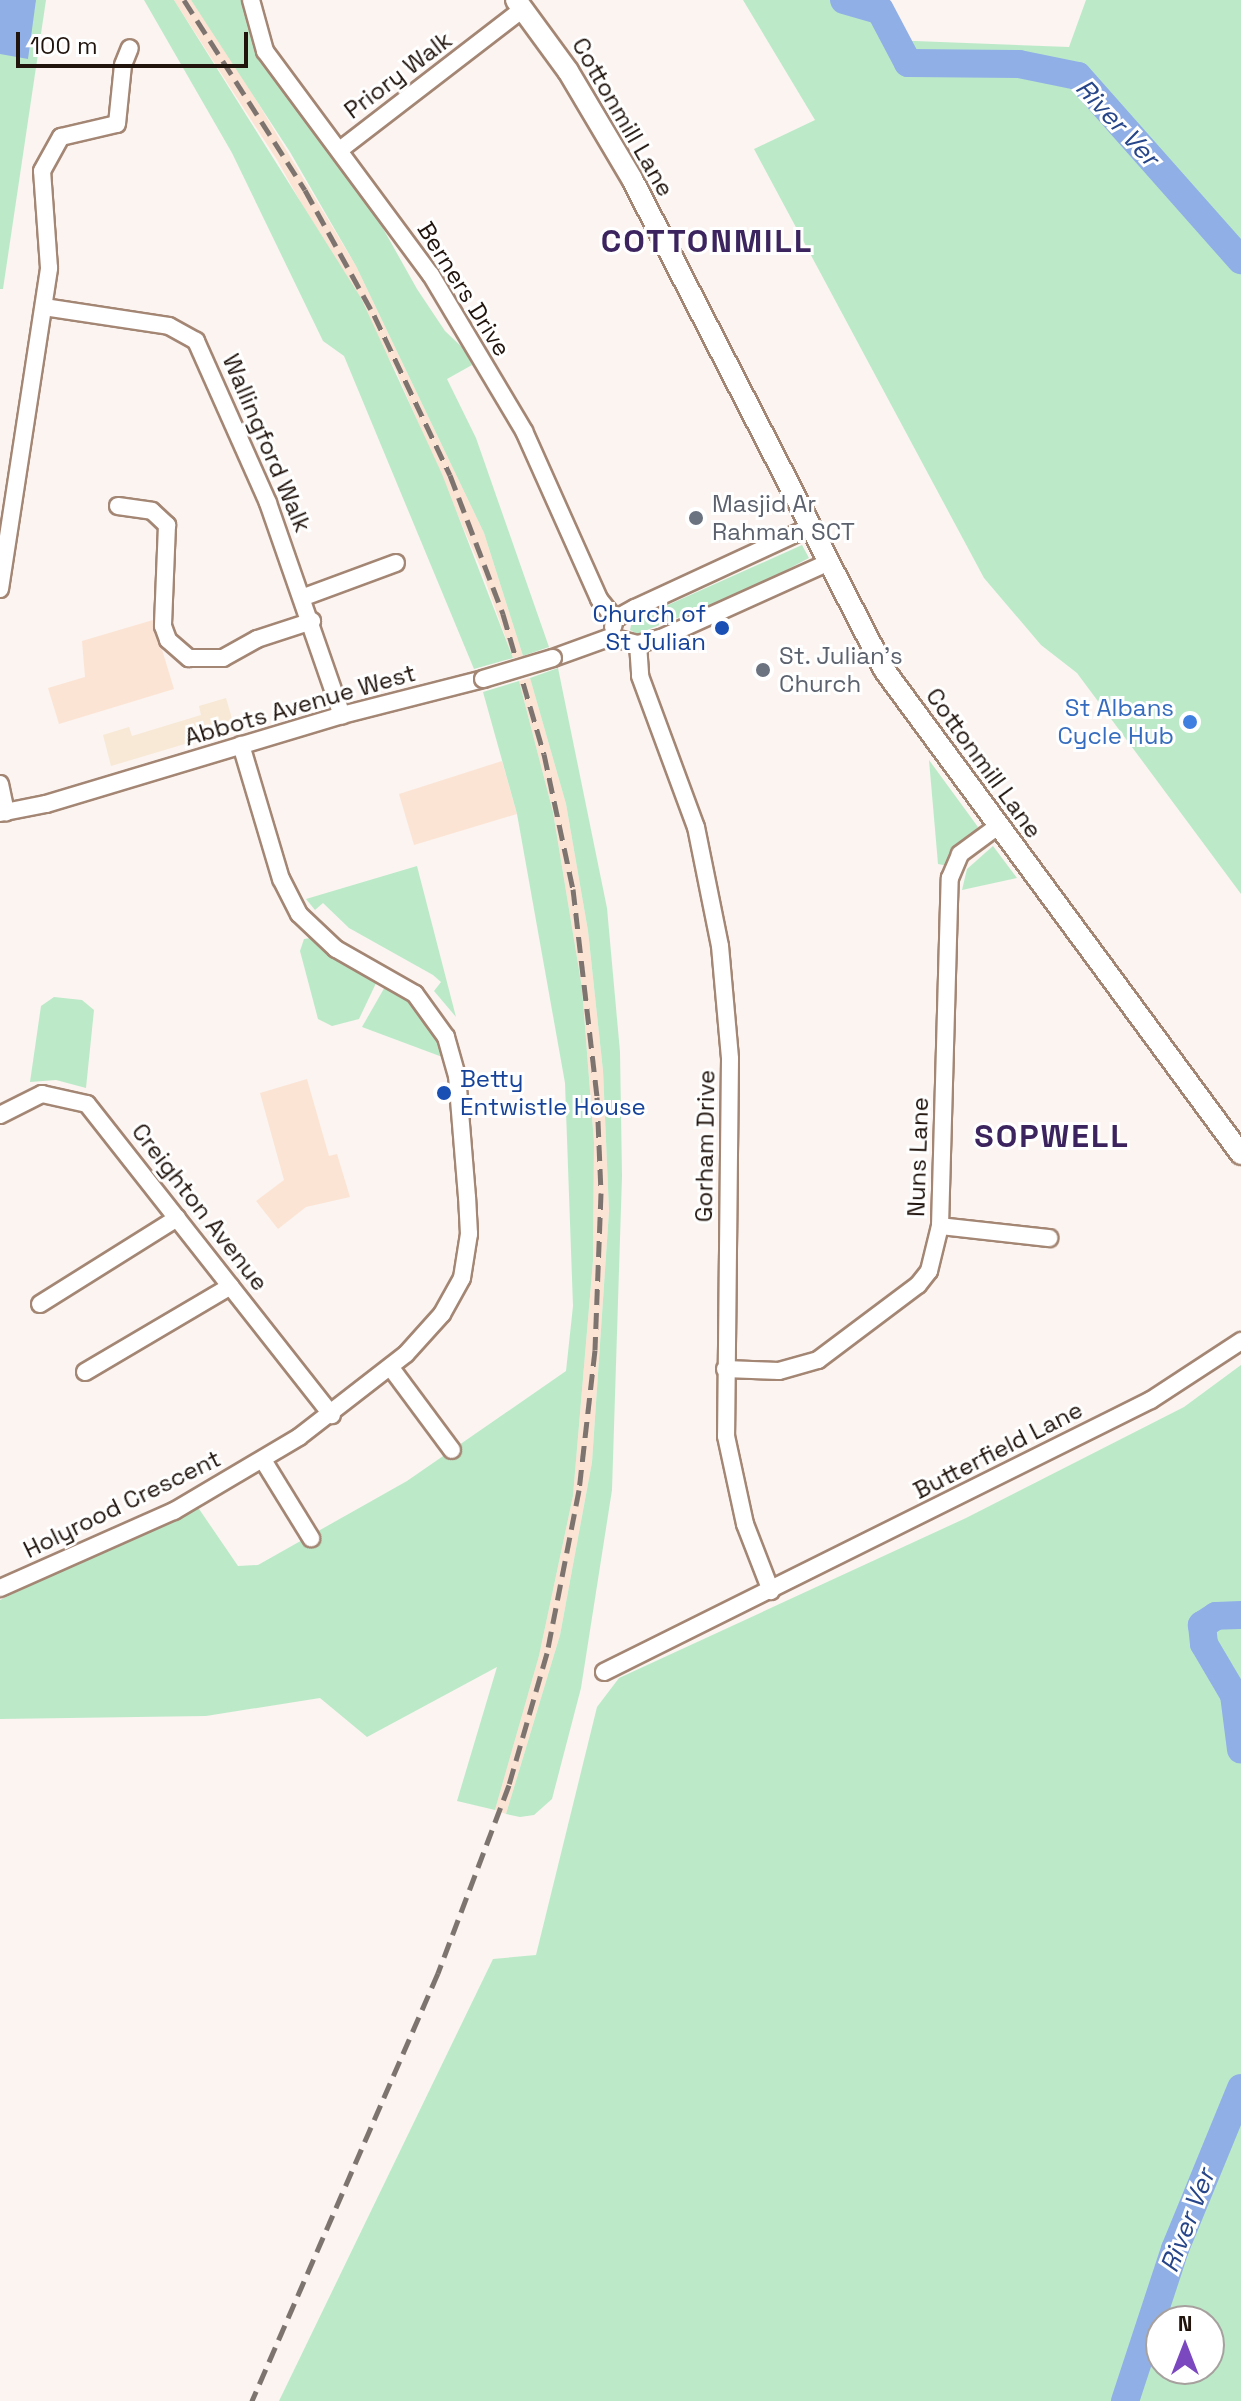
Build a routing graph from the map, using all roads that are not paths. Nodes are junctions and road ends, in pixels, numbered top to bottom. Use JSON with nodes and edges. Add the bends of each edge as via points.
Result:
{"nodes":[{"id":1,"x":251,"y":0,"type":"edge"},
{"id":2,"x":519,"y":5,"type":"edge"},
{"id":3,"x":130,"y":48,"type":"dead end"},
{"id":4,"x":341,"y":149,"type":"junction"},
{"id":5,"x":44,"y":307,"type":"junction"},
{"id":6,"x":118,"y":506,"type":"dead end"},
{"id":7,"x":810,"y":527,"type":"junction"},
{"id":8,"x":829,"y":562,"type":"junction"},
{"id":9,"x":396,"y":563,"type":"dead end"},
{"id":10,"x":2,"y":570,"type":"edge"},
{"id":11,"x":0,"y":589,"type":"edge"},
{"id":12,"x":304,"y":597,"type":"junction"},
{"id":13,"x":615,"y":619,"type":"junction"},
{"id":14,"x":312,"y":621,"type":"junction"},
{"id":15,"x":611,"y":637,"type":"junction"},
{"id":16,"x":638,"y":644,"type":"junction"},
{"id":17,"x":342,"y":715,"type":"junction"},
{"id":18,"x":241,"y":745,"type":"junction"},
{"id":19,"x":0,"y":784,"type":"edge"},
{"id":20,"x":3,"y":812,"type":"edge"},
{"id":21,"x":998,"y":826,"type":"junction"},
{"id":22,"x":0,"y":1115,"type":"edge"},
{"id":23,"x":1241,"y":1154,"type":"edge"},
{"id":24,"x":177,"y":1218,"type":"junction"},
{"id":25,"x":940,"y":1226,"type":"junction"},
{"id":26,"x":1049,"y":1238,"type":"dead end"},
{"id":27,"x":231,"y":1286,"type":"junction"},
{"id":28,"x":40,"y":1304,"type":"dead end"},
{"id":29,"x":1241,"y":1341,"type":"edge"},
{"id":30,"x":391,"y":1368,"type":"junction"},
{"id":31,"x":725,"y":1369,"type":"junction"},
{"id":32,"x":85,"y":1372,"type":"dead end"},
{"id":33,"x":332,"y":1415,"type":"junction"},
{"id":34,"x":452,"y":1450,"type":"dead end"},
{"id":35,"x":263,"y":1460,"type":"junction"},
{"id":36,"x":311,"y":1538,"type":"dead end"},
{"id":37,"x":1,"y":1586,"type":"edge"},
{"id":38,"x":771,"y":1591,"type":"junction"},
{"id":39,"x":604,"y":1672,"type":"dead end"}],
"edges":[{"from":1,"to":4,"type":"street","name":"Berners Drive","via":[[265,51],[314,122]]},
{"from":2,"to":4,"type":"street","name":"Priory Walk"},
{"from":2,"to":7,"type":"street","name":"Cottonmill Lane","via":[[568,71],[632,179]]},
{"from":3,"to":5,"type":"street","via":[[123,65],[117,124],[74,132],[52,145],[42,171],[50,248]]},
{"from":4,"to":13,"type":"street","name":"Berners Drive","via":[[431,275],[516,418],[599,599]]},
{"from":5,"to":10,"type":"street"},
{"from":5,"to":12,"type":"street","name":"Wallingford Walk","via":[[169,326],[196,341]]},
{"from":6,"to":14,"type":"street","via":[[152,511],[167,525],[163,626],[168,640],[189,658],[223,658],[257,639]]},
{"from":7,"to":8,"type":"street","name":"Cottonmill Lane"},
{"from":7,"to":13,"type":"street"},
{"from":8,"to":16,"type":"street"},
{"from":8,"to":21,"type":"street","name":"Cottonmill Lane","via":[[885,671]]},
{"from":9,"to":12,"type":"street"},
{"from":10,"to":11,"type":"street"},
{"from":12,"to":14,"type":"street","name":"Wallingford Walk"},
{"from":13,"to":15,"type":"street"},
{"from":14,"to":17,"type":"street","name":"Wallingford Walk"},
{"from":15,"to":16,"type":"street"},
{"from":15,"to":17,"type":"street","name":"Abbots Avenue West","bridge":true,"via":[[483,679]]},
{"from":16,"to":31,"type":"street","name":"Gorham Drive","via":[[638,668],[696,827],[720,946],[730,1059]]},
{"from":17,"to":18,"type":"street","name":"Abbots Avenue West"},
{"from":18,"to":20,"type":"street","name":"Abbots Avenue West"},
{"from":18,"to":30,"type":"street","name":"Holyrood Crescent","via":[[281,879],[299,914],[336,949],[401,984],[428,1007],[446,1037],[457,1076],[469,1234],[462,1278],[434,1323]]},
{"from":19,"to":20,"type":"street"},
{"from":21,"to":23,"type":"street","name":"Cottonmill Lane"},
{"from":21,"to":25,"type":"street","name":"Nuns Lane","via":[[960,854],[950,878]]},
{"from":22,"to":24,"type":"street","name":"Creighton Avenue","via":[[42,1094],[87,1104]]},
{"from":24,"to":27,"type":"street","name":"Creighton Avenue"},
{"from":24,"to":28,"type":"street"},
{"from":25,"to":26,"type":"street"},
{"from":25,"to":31,"type":"street","name":"Nuns Lane","via":[[937,1254],[918,1285],[818,1360],[779,1371]]},
{"from":27,"to":32,"type":"street"},
{"from":27,"to":33,"type":"street","name":"Creighton Avenue"},
{"from":29,"to":38,"type":"street","name":"Butterfield Lane","via":[[1151,1400]]},
{"from":30,"to":33,"type":"street","name":"Holyrood Crescent"},
{"from":30,"to":34,"type":"street"},
{"from":31,"to":38,"type":"street","name":"Gorham Drive","via":[[734,1480]]},
{"from":33,"to":35,"type":"street","name":"Holyrood Crescent"},
{"from":35,"to":36,"type":"street"},
{"from":35,"to":37,"type":"street","name":"Holyrood Crescent","via":[[174,1511]]},
{"from":38,"to":39,"type":"street","name":"Butterfield Lane"}]}
